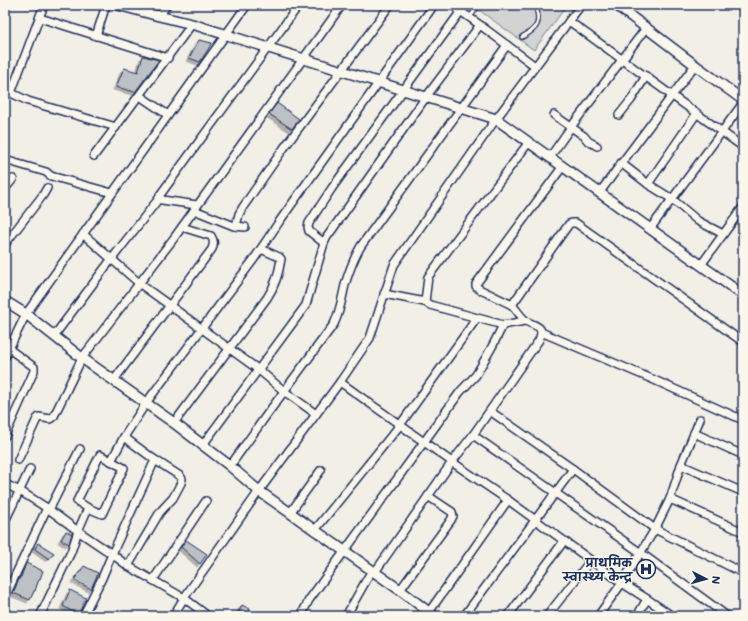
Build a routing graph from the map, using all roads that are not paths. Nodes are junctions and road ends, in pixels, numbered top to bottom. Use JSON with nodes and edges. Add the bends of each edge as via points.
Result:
{"nodes":[{"id":1,"x":44,"y":5,"type":"edge"},
{"id":2,"x":106,"y":5,"type":"edge"},
{"id":3,"x":118,"y":5,"type":"edge"},
{"id":4,"x":167,"y":5,"type":"edge"},
{"id":5,"x":247,"y":5,"type":"edge"},
{"id":6,"x":299,"y":5,"type":"edge"},
{"id":7,"x":342,"y":5,"type":"edge"},
{"id":8,"x":390,"y":5,"type":"edge"},
{"id":9,"x":434,"y":5,"type":"edge"},
{"id":10,"x":452,"y":5,"type":"edge"},
{"id":11,"x":479,"y":5,"type":"edge"},
{"id":12,"x":535,"y":5,"type":"edge"},
{"id":13,"x":581,"y":5,"type":"edge"},
{"id":14,"x":616,"y":5,"type":"edge"},
{"id":15,"x":461,"y":11,"type":"junction"},
{"id":16,"x":159,"y":16,"type":"junction"},
{"id":17,"x":470,"y":17,"type":"junction"},
{"id":18,"x":40,"y":18,"type":"junction"},
{"id":19,"x":569,"y":21,"type":"junction"},
{"id":20,"x":192,"y":24,"type":"junction"},
{"id":21,"x":480,"y":24,"type":"junction"},
{"id":22,"x":646,"y":28,"type":"junction"},
{"id":23,"x":225,"y":35,"type":"junction"},
{"id":24,"x":96,"y":36,"type":"junction"},
{"id":25,"x":522,"y":37,"type":"dead end"},
{"id":26,"x":507,"y":45,"type":"junction"},
{"id":27,"x":268,"y":47,"type":"junction"},
{"id":28,"x":168,"y":58,"type":"junction"},
{"id":29,"x":303,"y":58,"type":"junction"},
{"id":30,"x":623,"y":59,"type":"junction"},
{"id":31,"x":695,"y":65,"type":"junction"},
{"id":32,"x":535,"y":66,"type":"junction"},
{"id":33,"x":342,"y":71,"type":"junction"},
{"id":34,"x":646,"y":76,"type":"junction"},
{"id":35,"x":379,"y":82,"type":"junction"},
{"id":36,"x":403,"y":90,"type":"junction"},
{"id":37,"x":8,"y":92,"type":"edge"},
{"id":38,"x":672,"y":95,"type":"junction"},
{"id":39,"x":140,"y":96,"type":"junction"},
{"id":40,"x":426,"y":97,"type":"junction"},
{"id":41,"x":743,"y":101,"type":"edge"},
{"id":42,"x":462,"y":108,"type":"junction"},
{"id":43,"x":697,"y":113,"type":"junction"},
{"id":44,"x":168,"y":115,"type":"junction"},
{"id":45,"x":554,"y":115,"type":"dead end"},
{"id":46,"x":619,"y":115,"type":"dead end"},
{"id":47,"x":496,"y":119,"type":"junction"},
{"id":48,"x":116,"y":127,"type":"junction"},
{"id":49,"x":571,"y":127,"type":"junction"},
{"id":50,"x":723,"y":132,"type":"junction"},
{"id":51,"x":529,"y":142,"type":"junction"},
{"id":52,"x":597,"y":146,"type":"dead end"},
{"id":53,"x":743,"y":147,"type":"edge"},
{"id":54,"x":94,"y":156,"type":"dead end"},
{"id":55,"x":550,"y":157,"type":"junction"},
{"id":56,"x":5,"y":160,"type":"edge"},
{"id":57,"x":621,"y":163,"type":"junction"},
{"id":58,"x":563,"y":166,"type":"junction"},
{"id":59,"x":13,"y":179,"type":"dead end"},
{"id":60,"x":648,"y":184,"type":"junction"},
{"id":61,"x":47,"y":188,"type":"dead end"},
{"id":62,"x":5,"y":189,"type":"edge"},
{"id":63,"x":600,"y":192,"type":"junction"},
{"id":64,"x":112,"y":193,"type":"junction"},
{"id":65,"x":160,"y":197,"type":"junction"},
{"id":66,"x":672,"y":199,"type":"junction"},
{"id":67,"x":743,"y":207,"type":"edge"},
{"id":68,"x":196,"y":208,"type":"junction"},
{"id":69,"x":236,"y":226,"type":"junction"},
{"id":70,"x":182,"y":227,"type":"junction"},
{"id":71,"x":245,"y":227,"type":"dead end"},
{"id":72,"x":650,"y":229,"type":"junction"},
{"id":73,"x":83,"y":234,"type":"junction"},
{"id":74,"x":723,"y":234,"type":"junction"},
{"id":75,"x":324,"y":242,"type":"junction"},
{"id":76,"x":5,"y":244,"type":"edge"},
{"id":77,"x":261,"y":249,"type":"junction"},
{"id":78,"x":112,"y":259,"type":"junction"},
{"id":79,"x":702,"y":264,"type":"junction"},
{"id":80,"x":140,"y":283,"type":"junction"},
{"id":81,"x":384,"y":294,"type":"junction"},
{"id":82,"x":743,"y":295,"type":"edge"},
{"id":83,"x":5,"y":301,"type":"edge"},
{"id":84,"x":425,"y":302,"type":"junction"},
{"id":85,"x":512,"y":305,"type":"junction"},
{"id":86,"x":170,"y":306,"type":"junction"},
{"id":87,"x":26,"y":314,"type":"junction"},
{"id":88,"x":477,"y":318,"type":"junction"},
{"id":89,"x":525,"y":321,"type":"junction"},
{"id":90,"x":503,"y":325,"type":"junction"},
{"id":91,"x":202,"y":328,"type":"junction"},
{"id":92,"x":542,"y":332,"type":"junction"},
{"id":93,"x":54,"y":336,"type":"junction"},
{"id":94,"x":743,"y":342,"type":"edge"},
{"id":95,"x":9,"y":349,"type":"junction"},
{"id":96,"x":229,"y":349,"type":"junction"},
{"id":97,"x":5,"y":357,"type":"edge"},
{"id":98,"x":82,"y":358,"type":"junction"},
{"id":99,"x":258,"y":370,"type":"junction"},
{"id":100,"x":114,"y":380,"type":"junction"},
{"id":101,"x":340,"y":382,"type":"junction"},
{"id":102,"x":284,"y":392,"type":"junction"},
{"id":103,"x":146,"y":403,"type":"junction"},
{"id":104,"x":490,"y":411,"type":"junction"},
{"id":105,"x":316,"y":414,"type":"junction"},
{"id":106,"x":700,"y":419,"type":"dead end"},
{"id":107,"x":743,"y":420,"type":"edge"},
{"id":108,"x":174,"y":423,"type":"junction"},
{"id":109,"x":400,"y":425,"type":"junction"},
{"id":110,"x":694,"y":433,"type":"junction"},
{"id":111,"x":473,"y":435,"type":"junction"},
{"id":112,"x":5,"y":436,"type":"edge"},
{"id":113,"x":124,"y":437,"type":"junction"},
{"id":114,"x":424,"y":442,"type":"junction"},
{"id":115,"x":202,"y":446,"type":"junction"},
{"id":116,"x":80,"y":449,"type":"dead end"},
{"id":117,"x":743,"y":455,"type":"edge"},
{"id":118,"x":18,"y":460,"type":"dead end"},
{"id":119,"x":155,"y":460,"type":"junction"},
{"id":120,"x":111,"y":461,"type":"junction"},
{"id":121,"x":452,"y":462,"type":"junction"},
{"id":122,"x":681,"y":464,"type":"junction"},
{"id":123,"x":230,"y":466,"type":"junction"},
{"id":124,"x":30,"y":469,"type":"dead end"},
{"id":125,"x":573,"y":469,"type":"junction"},
{"id":126,"x":321,"y":470,"type":"dead end"},
{"id":127,"x":5,"y":484,"type":"edge"},
{"id":128,"x":20,"y":491,"type":"junction"},
{"id":129,"x":258,"y":491,"type":"junction"},
{"id":130,"x":743,"y":492,"type":"edge"},
{"id":131,"x":555,"y":493,"type":"junction"},
{"id":132,"x":428,"y":496,"type":"junction"},
{"id":133,"x":670,"y":499,"type":"junction"},
{"id":134,"x":508,"y":500,"type":"junction"},
{"id":135,"x":206,"y":501,"type":"dead end"},
{"id":136,"x":88,"y":508,"type":"junction"},
{"id":137,"x":48,"y":509,"type":"junction"},
{"id":138,"x":290,"y":513,"type":"junction"},
{"id":139,"x":535,"y":520,"type":"junction"},
{"id":140,"x":5,"y":521,"type":"edge"},
{"id":141,"x":655,"y":529,"type":"junction"},
{"id":142,"x":315,"y":530,"type":"junction"},
{"id":143,"x":78,"y":531,"type":"junction"},
{"id":144,"x":743,"y":532,"type":"edge"},
{"id":145,"x":564,"y":541,"type":"junction"},
{"id":146,"x":344,"y":551,"type":"junction"},
{"id":147,"x":641,"y":553,"type":"junction"},
{"id":148,"x":112,"y":554,"type":"junction"},
{"id":149,"x":591,"y":560,"type":"junction"},
{"id":150,"x":128,"y":566,"type":"junction"},
{"id":151,"x":373,"y":571,"type":"junction"},
{"id":152,"x":743,"y":572,"type":"edge"},
{"id":153,"x":153,"y":580,"type":"junction"},
{"id":154,"x":622,"y":583,"type":"junction"},
{"id":155,"x":400,"y":590,"type":"junction"},
{"id":156,"x":5,"y":597,"type":"edge"},
{"id":157,"x":184,"y":598,"type":"junction"},
{"id":158,"x":648,"y":599,"type":"junction"},
{"id":159,"x":432,"y":614,"type":"edge"},
{"id":160,"x":40,"y":616,"type":"edge"},
{"id":161,"x":83,"y":616,"type":"edge"},
{"id":162,"x":173,"y":616,"type":"edge"},
{"id":163,"x":208,"y":616,"type":"edge"},
{"id":164,"x":301,"y":616,"type":"edge"},
{"id":165,"x":346,"y":616,"type":"edge"},
{"id":166,"x":464,"y":616,"type":"edge"},
{"id":167,"x":508,"y":616,"type":"edge"},
{"id":168,"x":547,"y":616,"type":"edge"},
{"id":169,"x":598,"y":616,"type":"edge"},
{"id":170,"x":637,"y":616,"type":"edge"},
{"id":171,"x":672,"y":616,"type":"edge"},
{"id":172,"x":727,"y":616,"type":"edge"}],
"edges":[{"from":1,"to":18,"type":"street"},
{"from":2,"to":24,"type":"street"},
{"from":3,"to":16,"type":"street"},
{"from":4,"to":16,"type":"street"},
{"from":5,"to":23,"type":"street"},
{"from":6,"to":27,"type":"street"},
{"from":7,"to":29,"type":"street"},
{"from":8,"to":33,"type":"street"},
{"from":9,"to":35,"type":"street"},
{"from":10,"to":15,"type":"street"},
{"from":11,"to":17,"type":"lane"},
{"from":12,"to":25,"type":"lane","via":[[538,20],[535,28]]},
{"from":13,"to":19,"type":"street"},
{"from":14,"to":22,"type":"street"},
{"from":15,"to":17,"type":"street"},
{"from":15,"to":36,"type":"street"},
{"from":16,"to":20,"type":"street"},
{"from":17,"to":21,"type":"street"},
{"from":18,"to":24,"type":"street"},
{"from":18,"to":37,"type":"street"},
{"from":19,"to":30,"type":"street"},
{"from":19,"to":32,"type":"street"},
{"from":20,"to":23,"type":"street"},
{"from":20,"to":28,"type":"street"},
{"from":21,"to":26,"type":"street"},
{"from":21,"to":40,"type":"street"},
{"from":22,"to":30,"type":"street"},
{"from":22,"to":31,"type":"street"},
{"from":23,"to":27,"type":"street"},
{"from":23,"to":44,"type":"street"},
{"from":24,"to":28,"type":"street"},
{"from":26,"to":32,"type":"street"},
{"from":26,"to":42,"type":"street"},
{"from":27,"to":29,"type":"street"},
{"from":27,"to":65,"type":"street"},
{"from":28,"to":39,"type":"street"},
{"from":29,"to":33,"type":"street"},
{"from":29,"to":68,"type":"street"},
{"from":30,"to":34,"type":"street"},
{"from":30,"to":49,"type":"street"},
{"from":31,"to":38,"type":"street"},
{"from":31,"to":41,"type":"street"},
{"from":32,"to":47,"type":"street"},
{"from":33,"to":35,"type":"street"},
{"from":33,"to":69,"type":"street","via":[[243,207]]},
{"from":34,"to":38,"type":"street"},
{"from":34,"to":46,"type":"street"},
{"from":35,"to":36,"type":"street"},
{"from":35,"to":77,"type":"street"},
{"from":36,"to":40,"type":"street"},
{"from":36,"to":75,"type":"street","via":[[309,223],[309,231]]},
{"from":37,"to":48,"type":"street","via":[[28,101]]},
{"from":38,"to":43,"type":"street"},
{"from":38,"to":57,"type":"street"},
{"from":39,"to":44,"type":"street"},
{"from":39,"to":48,"type":"street"},
{"from":40,"to":42,"type":"street"},
{"from":40,"to":75,"type":"street"},
{"from":41,"to":50,"type":"street"},
{"from":42,"to":47,"type":"street"},
{"from":42,"to":102,"type":"street","via":[[361,246],[346,283],[334,324]]},
{"from":43,"to":50,"type":"street"},
{"from":43,"to":60,"type":"street"},
{"from":44,"to":64,"type":"street"},
{"from":45,"to":49,"type":"street"},
{"from":47,"to":51,"type":"street"},
{"from":47,"to":81,"type":"street","via":[[394,265]]},
{"from":48,"to":54,"type":"street"},
{"from":49,"to":52,"type":"street"},
{"from":49,"to":55,"type":"street"},
{"from":50,"to":53,"type":"street"},
{"from":50,"to":66,"type":"street"},
{"from":51,"to":55,"type":"street"},
{"from":51,"to":84,"type":"street","via":[[428,277]]},
{"from":55,"to":58,"type":"street"},
{"from":56,"to":64,"type":"street"},
{"from":57,"to":60,"type":"street"},
{"from":57,"to":63,"type":"street"},
{"from":58,"to":63,"type":"street"},
{"from":58,"to":85,"type":"street","via":[[476,284],[479,289]]},
{"from":59,"to":62,"type":"street"},
{"from":60,"to":66,"type":"street"},
{"from":61,"to":76,"type":"street"},
{"from":63,"to":72,"type":"street"},
{"from":64,"to":73,"type":"street"},
{"from":65,"to":68,"type":"street","via":[[162,200]]},
{"from":65,"to":78,"type":"street"},
{"from":66,"to":72,"type":"street"},
{"from":66,"to":74,"type":"street","via":[[698,222]]},
{"from":67,"to":74,"type":"street"},
{"from":68,"to":69,"type":"street"},
{"from":68,"to":70,"type":"street"},
{"from":69,"to":71,"type":"street"},
{"from":70,"to":80,"type":"street"},
{"from":70,"to":86,"type":"street","via":[[211,236],[214,245]]},
{"from":72,"to":79,"type":"street"},
{"from":73,"to":78,"type":"street"},
{"from":73,"to":87,"type":"street"},
{"from":74,"to":79,"type":"street"},
{"from":75,"to":99,"type":"street","via":[[306,305]]},
{"from":77,"to":91,"type":"street"},
{"from":77,"to":96,"type":"street","via":[[281,259],[276,282]]},
{"from":78,"to":80,"type":"street"},
{"from":78,"to":93,"type":"street"},
{"from":79,"to":82,"type":"street"},
{"from":80,"to":86,"type":"street"},
{"from":80,"to":98,"type":"street"},
{"from":81,"to":84,"type":"street"},
{"from":81,"to":101,"type":"street","via":[[370,338]]},
{"from":83,"to":87,"type":"street"},
{"from":84,"to":88,"type":"street"},
{"from":85,"to":89,"type":"street"},
{"from":85,"to":94,"type":"street","via":[[569,224],[576,223]]},
{"from":86,"to":91,"type":"street"},
{"from":86,"to":100,"type":"street"},
{"from":87,"to":93,"type":"street"},
{"from":87,"to":95,"type":"street"},
{"from":88,"to":90,"type":"street"},
{"from":88,"to":109,"type":"street"},
{"from":89,"to":90,"type":"street"},
{"from":89,"to":92,"type":"street","via":[[538,326]]},
{"from":90,"to":114,"type":"street","via":[[476,375],[460,392]]},
{"from":91,"to":96,"type":"street"},
{"from":91,"to":103,"type":"street"},
{"from":92,"to":104,"type":"street"},
{"from":92,"to":107,"type":"street"},
{"from":93,"to":98,"type":"street"},
{"from":95,"to":97,"type":"street"},
{"from":95,"to":112,"type":"street","via":[[34,369]]},
{"from":96,"to":99,"type":"street"},
{"from":96,"to":108,"type":"street"},
{"from":98,"to":100,"type":"street"},
{"from":98,"to":118,"type":"street","via":[[54,416],[50,419],[38,417]]},
{"from":99,"to":102,"type":"street"},
{"from":99,"to":115,"type":"street"},
{"from":100,"to":103,"type":"street"},
{"from":101,"to":105,"type":"street"},
{"from":101,"to":109,"type":"street"},
{"from":102,"to":105,"type":"street"},
{"from":102,"to":123,"type":"street"},
{"from":103,"to":108,"type":"street"},
{"from":103,"to":113,"type":"street"},
{"from":104,"to":111,"type":"street"},
{"from":104,"to":125,"type":"street"},
{"from":105,"to":129,"type":"street"},
{"from":106,"to":110,"type":"street"},
{"from":108,"to":115,"type":"street"},
{"from":109,"to":114,"type":"street"},
{"from":109,"to":142,"type":"street"},
{"from":110,"to":117,"type":"street"},
{"from":110,"to":122,"type":"street"},
{"from":111,"to":121,"type":"street"},
{"from":111,"to":131,"type":"street"},
{"from":113,"to":119,"type":"street"},
{"from":113,"to":120,"type":"street"},
{"from":114,"to":121,"type":"street"},
{"from":114,"to":146,"type":"street"},
{"from":115,"to":123,"type":"street"},
{"from":116,"to":137,"type":"street"},
{"from":119,"to":148,"type":"street"},
{"from":119,"to":150,"type":"street","via":[[180,476],[181,481]]},
{"from":120,"to":136,"type":"street","via":[[100,455],[77,501]]},
{"from":120,"to":136,"type":"street","via":[[124,468],[102,514]]},
{"from":121,"to":132,"type":"street"},
{"from":121,"to":134,"type":"street"},
{"from":122,"to":130,"type":"street"},
{"from":122,"to":133,"type":"street"},
{"from":123,"to":129,"type":"street"},
{"from":124,"to":128,"type":"street"},
{"from":125,"to":131,"type":"street"},
{"from":125,"to":141,"type":"street"},
{"from":126,"to":138,"type":"street"},
{"from":127,"to":128,"type":"street"},
{"from":128,"to":137,"type":"street"},
{"from":128,"to":140,"type":"street"},
{"from":129,"to":138,"type":"street"},
{"from":129,"to":157,"type":"street"},
{"from":131,"to":139,"type":"street"},
{"from":131,"to":147,"type":"street"},
{"from":132,"to":151,"type":"street"},
{"from":132,"to":155,"type":"street","via":[[452,512],[453,516]]},
{"from":133,"to":141,"type":"street"},
{"from":133,"to":144,"type":"street"},
{"from":134,"to":139,"type":"street"},
{"from":134,"to":159,"type":"street"},
{"from":135,"to":153,"type":"street"},
{"from":136,"to":143,"type":"street"},
{"from":137,"to":143,"type":"street"},
{"from":137,"to":156,"type":"street"},
{"from":138,"to":142,"type":"street"},
{"from":139,"to":145,"type":"street"},
{"from":139,"to":166,"type":"street"},
{"from":141,"to":147,"type":"street"},
{"from":141,"to":152,"type":"street"},
{"from":142,"to":146,"type":"street"},
{"from":143,"to":148,"type":"street"},
{"from":143,"to":160,"type":"street"},
{"from":145,"to":149,"type":"street"},
{"from":145,"to":167,"type":"street"},
{"from":146,"to":151,"type":"street"},
{"from":146,"to":164,"type":"street","via":[[309,600]]},
{"from":147,"to":154,"type":"street"},
{"from":147,"to":172,"type":"street"},
{"from":148,"to":150,"type":"street"},
{"from":148,"to":161,"type":"street"},
{"from":149,"to":154,"type":"street"},
{"from":149,"to":168,"type":"street"},
{"from":150,"to":153,"type":"street"},
{"from":151,"to":155,"type":"street"},
{"from":151,"to":165,"type":"street"},
{"from":153,"to":157,"type":"street"},
{"from":154,"to":158,"type":"street"},
{"from":154,"to":169,"type":"street"},
{"from":155,"to":159,"type":"street"},
{"from":157,"to":162,"type":"street"},
{"from":157,"to":163,"type":"street"},
{"from":158,"to":170,"type":"street"},
{"from":158,"to":171,"type":"street"}]}
